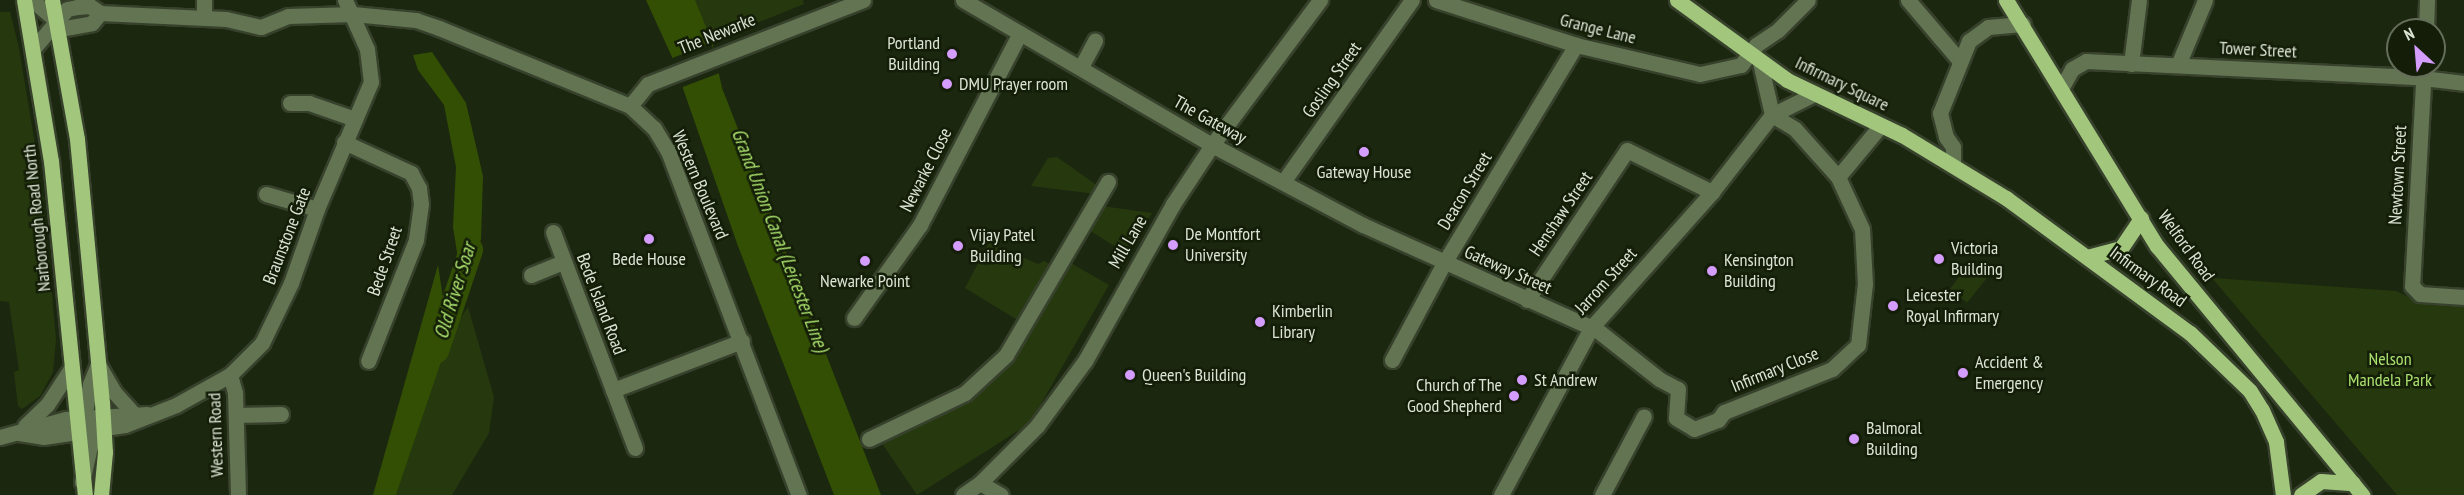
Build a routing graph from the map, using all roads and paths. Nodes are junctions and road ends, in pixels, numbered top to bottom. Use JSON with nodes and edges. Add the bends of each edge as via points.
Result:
{"nodes":[{"id":1,"x":24,"y":0,"type":"edge"},
{"id":2,"x":32,"y":0,"type":"edge"},
{"id":3,"x":52,"y":0,"type":"edge"},
{"id":4,"x":204,"y":0,"type":"edge"},
{"id":5,"x":345,"y":0,"type":"edge"},
{"id":6,"x":862,"y":0,"type":"edge"},
{"id":7,"x":963,"y":0,"type":"edge"},
{"id":8,"x":1320,"y":0,"type":"edge"},
{"id":9,"x":1412,"y":0,"type":"edge"},
{"id":10,"x":1436,"y":0,"type":"edge"},
{"id":11,"x":1677,"y":0,"type":"edge"},
{"id":12,"x":1808,"y":0,"type":"edge"},
{"id":13,"x":1908,"y":0,"type":"edge"},
{"id":14,"x":2006,"y":0,"type":"edge"},
{"id":15,"x":2139,"y":0,"type":"edge"},
{"id":16,"x":2205,"y":0,"type":"edge"},
{"id":17,"x":2427,"y":0,"type":"edge"},
{"id":18,"x":353,"y":14,"type":"junction"},
{"id":19,"x":204,"y":16,"type":"junction"},
{"id":20,"x":2426,"y":18,"type":"edge"},
{"id":21,"x":56,"y":20,"type":"junction"},
{"id":22,"x":2023,"y":24,"type":"junction"},
{"id":23,"x":1020,"y":33,"type":"junction"},
{"id":24,"x":1095,"y":41,"type":"dead end"},
{"id":25,"x":1576,"y":45,"type":"junction"},
{"id":26,"x":33,"y":49,"type":"junction"},
{"id":27,"x":1755,"y":58,"type":"junction"},
{"id":28,"x":1960,"y":61,"type":"junction"},
{"id":29,"x":2132,"y":64,"type":"junction"},
{"id":30,"x":2178,"y":65,"type":"junction"},
{"id":31,"x":1081,"y":68,"type":"junction"},
{"id":32,"x":2386,"y":72,"type":"edge"},
{"id":33,"x":2423,"y":78,"type":"edge"},
{"id":34,"x":2444,"y":78,"type":"edge"},
{"id":35,"x":2464,"y":83,"type":"edge"},
{"id":36,"x":2062,"y":87,"type":"junction"},
{"id":37,"x":1814,"y":94,"type":"junction"},
{"id":38,"x":290,"y":103,"type":"dead end"},
{"id":39,"x":630,"y":106,"type":"junction"},
{"id":40,"x":1772,"y":114,"type":"junction"},
{"id":41,"x":356,"y":119,"type":"junction"},
{"id":42,"x":1881,"y":125,"type":"junction"},
{"id":43,"x":344,"y":142,"type":"junction"},
{"id":44,"x":1212,"y":145,"type":"junction"},
{"id":45,"x":1921,"y":146,"type":"joint"},
{"id":46,"x":1953,"y":164,"type":"junction"},
{"id":47,"x":1838,"y":177,"type":"junction"},
{"id":48,"x":1279,"y":180,"type":"junction"},
{"id":49,"x":1108,"y":182,"type":"dead end"},
{"id":50,"x":1712,"y":192,"type":"junction"},
{"id":51,"x":266,"y":194,"type":"dead end"},
{"id":52,"x":317,"y":209,"type":"junction"},
{"id":53,"x":2141,"y":218,"type":"junction"},
{"id":54,"x":553,"y":232,"type":"dead end"},
{"id":55,"x":2087,"y":257,"type":"junction"},
{"id":56,"x":564,"y":262,"type":"junction"},
{"id":57,"x":1444,"y":263,"type":"junction"},
{"id":58,"x":531,"y":275,"type":"dead end"},
{"id":59,"x":2464,"y":297,"type":"edge"},
{"id":60,"x":1527,"y":300,"type":"junction"},
{"id":61,"x":854,"y":318,"type":"dead end"},
{"id":62,"x":1591,"y":328,"type":"junction"},
{"id":63,"x":742,"y":341,"type":"junction"},
{"id":64,"x":1392,"y":360,"type":"dead end"},
{"id":65,"x":368,"y":361,"type":"dead end"},
{"id":66,"x":98,"y":364,"type":"junction"},
{"id":67,"x":72,"y":367,"type":"junction"},
{"id":68,"x":230,"y":375,"type":"junction"},
{"id":69,"x":1678,"y":389,"type":"joint"},
{"id":70,"x":613,"y":390,"type":"junction"},
{"id":71,"x":133,"y":412,"type":"junction"},
{"id":72,"x":281,"y":414,"type":"dead end"},
{"id":73,"x":150,"y":415,"type":"junction"},
{"id":74,"x":236,"y":415,"type":"junction"},
{"id":75,"x":1644,"y":416,"type":"dead end"},
{"id":76,"x":90,"y":424,"type":"junction"},
{"id":77,"x":19,"y":433,"type":"junction"},
{"id":78,"x":0,"y":437,"type":"edge"},
{"id":79,"x":869,"y":439,"type":"dead end"},
{"id":80,"x":635,"y":448,"type":"dead end"},
{"id":81,"x":980,"y":483,"type":"junction"},
{"id":82,"x":84,"y":489,"type":"edge"},
{"id":83,"x":2358,"y":489,"type":"edge"},
{"id":84,"x":101,"y":495,"type":"edge"},
{"id":85,"x":238,"y":495,"type":"edge"},
{"id":86,"x":799,"y":495,"type":"edge"},
{"id":87,"x":963,"y":495,"type":"edge"},
{"id":88,"x":1001,"y":495,"type":"edge"},
{"id":89,"x":1501,"y":495,"type":"edge"},
{"id":90,"x":1602,"y":495,"type":"edge"},
{"id":91,"x":2283,"y":495,"type":"edge"},
{"id":92,"x":2301,"y":495,"type":"edge"}],
"edges":[{"from":1,"to":26,"type":"main road","name":"Narborough Road North"},
{"from":2,"to":21,"type":"street"},
{"from":3,"to":21,"type":"main road"},
{"from":4,"to":19,"type":"street"},
{"from":5,"to":18,"type":"street","name":"Braunstone Gate"},
{"from":6,"to":39,"type":"street","name":"The Newarke","via":[[648,84]]},
{"from":7,"to":23,"type":"street","name":"The Gateway"},
{"from":8,"to":44,"type":"street","name":"Mill Lane"},
{"from":9,"to":48,"type":"street","name":"Gosling Street"},
{"from":10,"to":25,"type":"street","name":"Grange Lane"},
{"from":11,"to":27,"type":"main road","name":"Infirmary Square"},
{"from":12,"to":27,"type":"street","name":"Grange Lane"},
{"from":13,"to":28,"type":"street"},
{"from":14,"to":22,"type":"main road","name":"Welford Road"},
{"from":15,"to":29,"type":"street"},
{"from":16,"to":30,"type":"street"},
{"from":17,"to":20,"type":"street"},
{"from":18,"to":19,"type":"street","name":"Western Boulevard","via":[[288,16],[261,27]]},
{"from":18,"to":39,"type":"street","name":"Western Boulevard","via":[[416,20],[439,27]]},
{"from":18,"to":41,"type":"street","name":"Braunstone Gate","via":[[367,50],[371,82]]},
{"from":19,"to":21,"type":"street","name":"Western Boulevard","via":[[100,13],[92,23],[65,28]]},
{"from":21,"to":26,"type":"street"},
{"from":21,"to":66,"type":"main road","via":[[77,139]]},
{"from":22,"to":28,"type":"street","via":[[1981,30],[1969,41]]},
{"from":22,"to":36,"type":"main road","name":"Welford Road"},
{"from":23,"to":31,"type":"street","name":"The Gateway"},
{"from":23,"to":61,"type":"street","name":"Newarke Close","via":[[920,225]]},
{"from":24,"to":31,"type":"street"},
{"from":25,"to":27,"type":"street","name":"Grange Lane","via":[[1700,74],[1736,68]]},
{"from":25,"to":57,"type":"street","name":"Deacon Street"},
{"from":26,"to":67,"type":"main road","name":"Narborough Road North","via":[[51,161]]},
{"from":27,"to":37,"type":"main road","name":"Infirmary Square"},
{"from":27,"to":40,"type":"street"},
{"from":28,"to":46,"type":"street","via":[[1940,113],[1953,147]]},
{"from":29,"to":30,"type":"street","name":"Tower Street"},
{"from":29,"to":36,"type":"street","name":"Tower Street","via":[[2086,61],[2072,69]]},
{"from":30,"to":32,"type":"street","name":"Tower Street"},
{"from":31,"to":44,"type":"street","name":"The Gateway"},
{"from":33,"to":59,"type":"street","name":"Newtown Street","via":[[2412,286],[2420,294]]},
{"from":34,"to":35,"type":"street","name":"Tower Street"},
{"from":36,"to":53,"type":"main road","name":"Welford Road"},
{"from":37,"to":40,"type":"street","name":"Jarrom Street"},
{"from":37,"to":42,"type":"main road","name":"Infirmary Square"},
{"from":38,"to":41,"type":"street","via":[[309,104]]},
{"from":39,"to":63,"type":"street","name":"Western Boulevard","via":[[654,128],[668,151]]},
{"from":40,"to":47,"type":"street","via":[[1795,129]]},
{"from":40,"to":50,"type":"street","name":"Jarrom Street"},
{"from":41,"to":43,"type":"street","name":"Braunstone Gate"},
{"from":42,"to":45,"type":"main road","name":"Infirmary Square"},
{"from":42,"to":47,"type":"street"},
{"from":43,"to":52,"type":"street","name":"Braunstone Gate"},
{"from":43,"to":65,"type":"street","name":"Bede Street","via":[[411,173],[419,188],[421,204],[416,240]]},
{"from":44,"to":48,"type":"street","name":"The Gateway"},
{"from":44,"to":81,"type":"street","name":"Mill Lane","via":[[1140,260],[1085,361],[1037,426]]},
{"from":45,"to":46,"type":"main road","name":"Infirmary Road"},
{"from":46,"to":55,"type":"main road","name":"Infirmary Road"},
{"from":47,"to":69,"type":"street","name":"Infirmary Close","via":[[1862,229],[1865,284],[1858,345],[1832,369],[1724,412],[1718,420],[1694,429],[1676,418]]},
{"from":48,"to":57,"type":"street","name":"The Gateway"},
{"from":49,"to":79,"type":"street","via":[[1026,325],[987,375],[964,393]]},
{"from":50,"to":60,"type":"street","name":"Henshaw Street","via":[[1627,150]]},
{"from":50,"to":62,"type":"street","name":"Jarrom Street"},
{"from":51,"to":52,"type":"street"},
{"from":52,"to":68,"type":"street","name":"Braunstone Gate","via":[[262,343]]},
{"from":53,"to":55,"type":"main road","via":[[2121,248]]},
{"from":53,"to":83,"type":"main road","name":"Welford Road","via":[[2166,257]]},
{"from":54,"to":56,"type":"street","name":"Bede Island Road"},
{"from":55,"to":91,"type":"main road","name":"Infirmary Road","via":[[2190,333],[2250,391],[2276,442]]},
{"from":56,"to":58,"type":"street"},
{"from":56,"to":70,"type":"street","name":"Bede Island Road"},
{"from":57,"to":60,"type":"street","name":"Gateway Street"},
{"from":57,"to":64,"type":"street","name":"Deacon Street"},
{"from":60,"to":62,"type":"street","name":"Gateway Street"},
{"from":62,"to":69,"type":"street","name":"Gateway Street","via":[[1659,380]]},
{"from":62,"to":89,"type":"street","name":"Jarrom Street"},
{"from":63,"to":70,"type":"street"},
{"from":63,"to":86,"type":"street","name":"Western Boulevard"},
{"from":66,"to":71,"type":"street","via":[[114,392]]},
{"from":66,"to":76,"type":"main road"},
{"from":67,"to":76,"type":"main road","name":"Narborough Road North"},
{"from":67,"to":77,"type":"street","via":[[47,405]]},
{"from":68,"to":73,"type":"street","name":"Braunstone Gate"},
{"from":68,"to":74,"type":"street","name":"Western Road"},
{"from":70,"to":80,"type":"street","name":"Bede Island Road"},
{"from":71,"to":73,"type":"street"},
{"from":71,"to":76,"type":"street"},
{"from":72,"to":74,"type":"street"},
{"from":73,"to":76,"type":"street","name":"Braunstone Gate"},
{"from":74,"to":85,"type":"street","name":"Western Road"},
{"from":75,"to":90,"type":"street"},
{"from":76,"to":77,"type":"street","via":[[43,437]]},
{"from":76,"to":82,"type":"main road"},
{"from":76,"to":84,"type":"main road"},
{"from":77,"to":78,"type":"street"},
{"from":81,"to":87,"type":"street","name":"Mill Lane"},
{"from":81,"to":88,"type":"street"},
{"from":83,"to":92,"type":"main road","via":[[2322,481]]}]}
